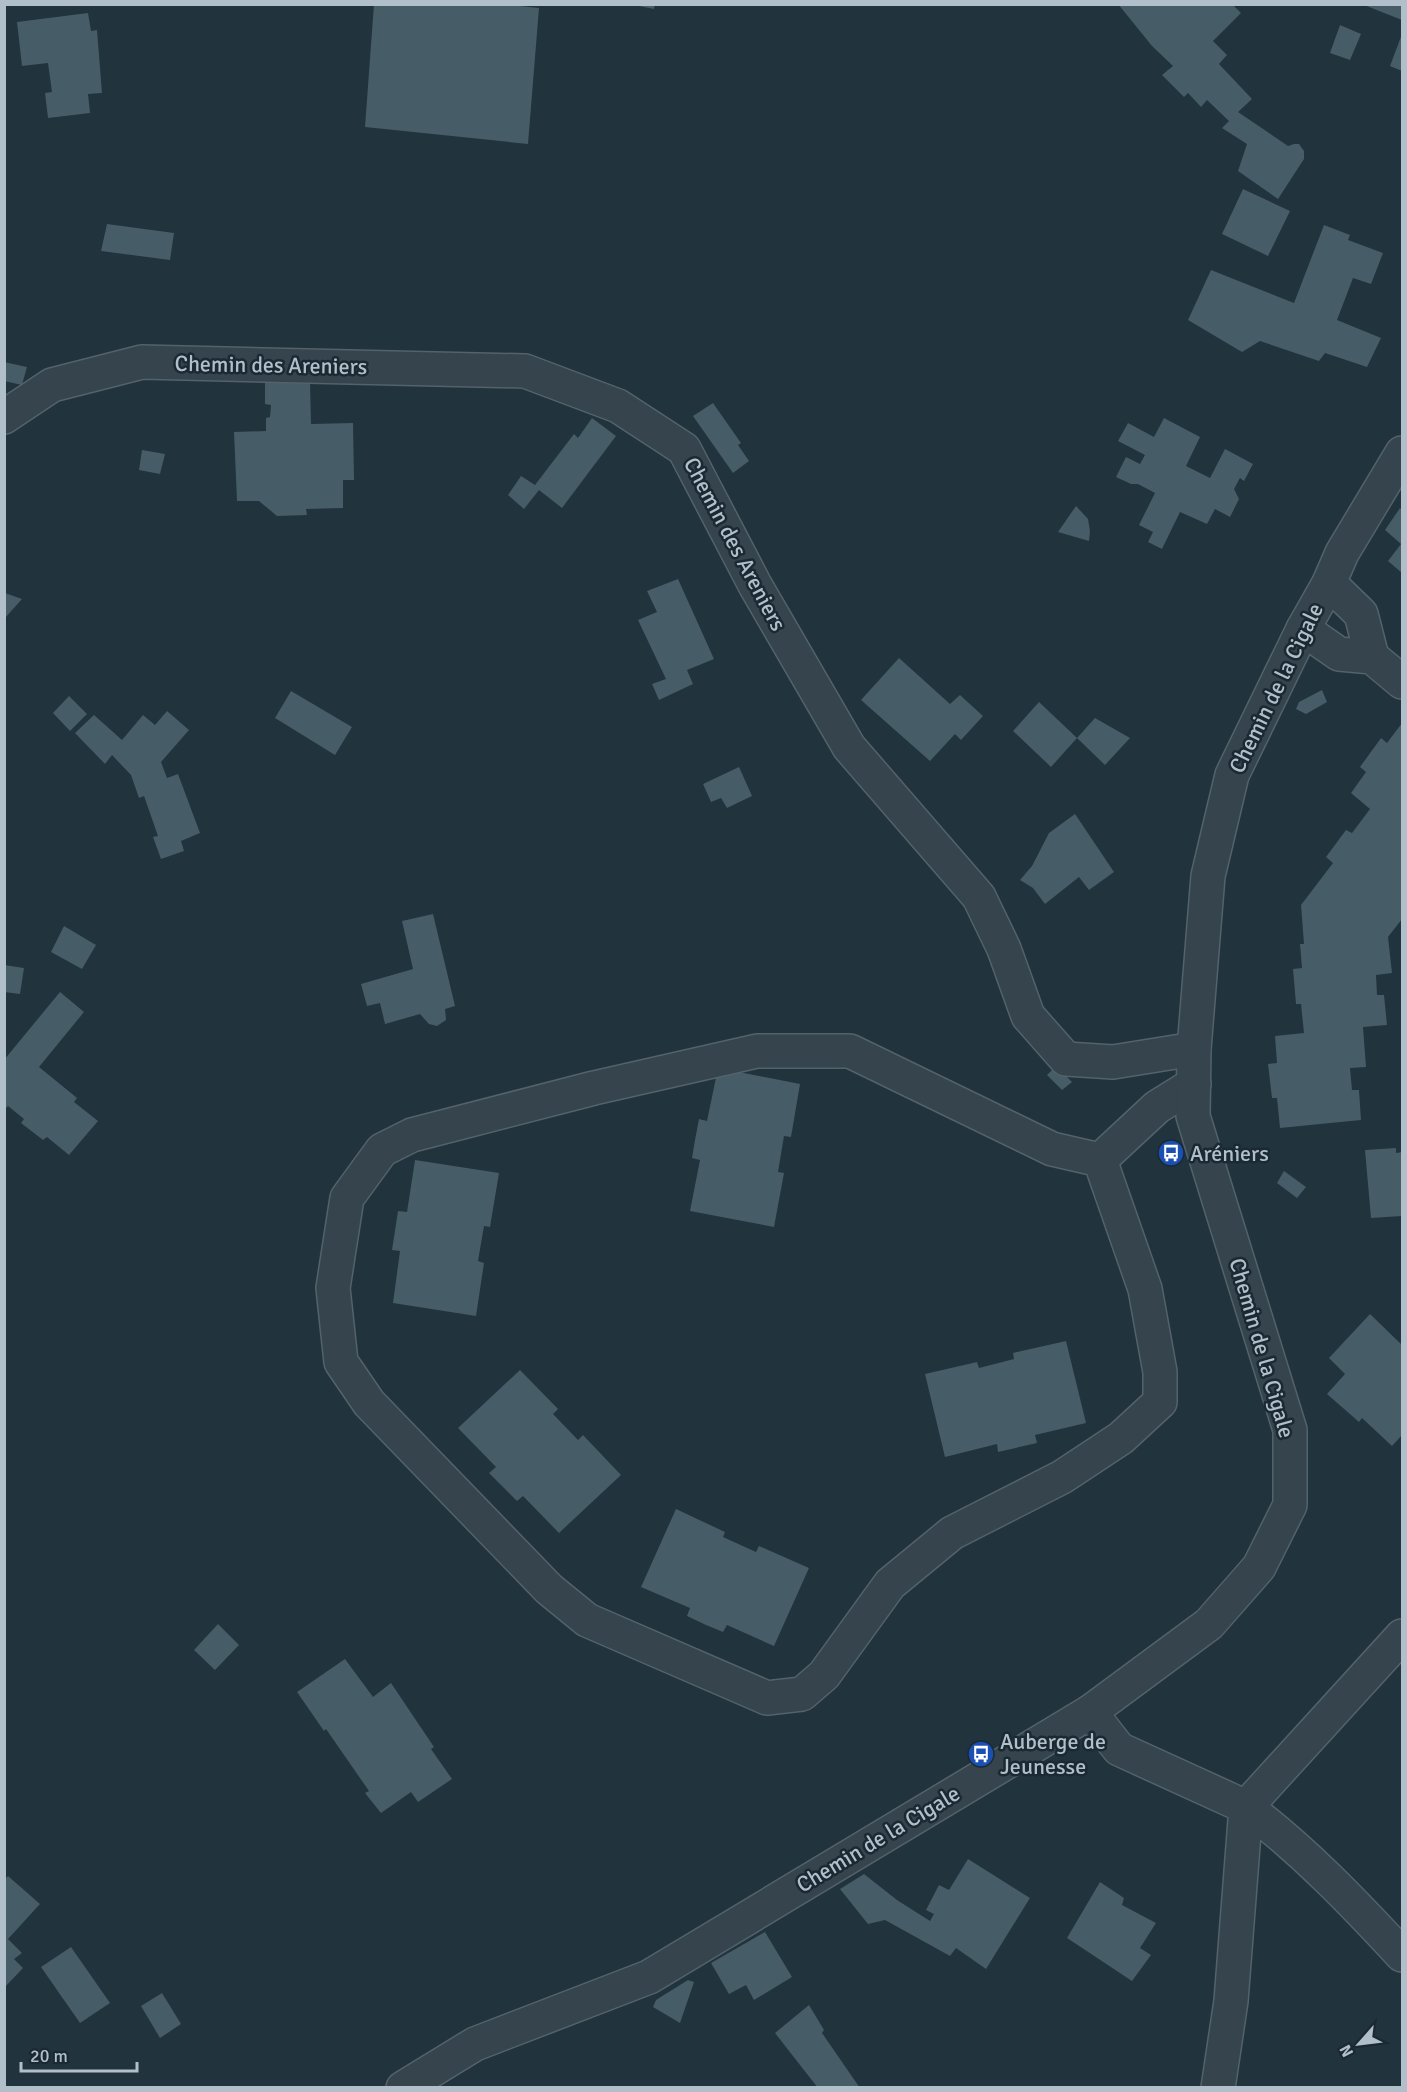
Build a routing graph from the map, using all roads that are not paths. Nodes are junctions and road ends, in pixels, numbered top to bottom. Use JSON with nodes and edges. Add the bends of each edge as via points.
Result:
{"nodes":[{"id":1,"x":4,"y":417,"type":"edge"},
{"id":2,"x":1402,"y":453,"type":"edge"},
{"id":3,"x":1329,"y":583,"type":"junction"},
{"id":4,"x":1303,"y":629,"type":"junction"},
{"id":5,"x":1372,"y":657,"type":"junction"},
{"id":6,"x":1402,"y":682,"type":"edge"},
{"id":7,"x":1194,"y":1049,"type":"junction"},
{"id":8,"x":1194,"y":1084,"type":"junction"},
{"id":9,"x":1100,"y":1160,"type":"junction"},
{"id":10,"x":1402,"y":1636,"type":"edge"},
{"id":11,"x":1090,"y":1712,"type":"junction"},
{"id":12,"x":1246,"y":1807,"type":"junction"},
{"id":13,"x":1402,"y":1955,"type":"edge"},
{"id":14,"x":403,"y":2088,"type":"edge"},
{"id":15,"x":1218,"y":2088,"type":"edge"}],
"edges":[{"from":1,"to":7,"type":"street","name":"Chemin des Areniers","via":[[52,385],[142,362],[525,371],[618,406],[684,449],[755,585],[849,747],[979,897],[1005,949],[1028,1016],[1066,1059],[1113,1062]]},
{"from":2,"to":3,"type":"street","name":"Chemin de la Cigale","via":[[1342,553]]},
{"from":3,"to":4,"type":"street","name":"Chemin de la Cigale"},
{"from":3,"to":5,"type":"street","via":[[1361,614]]},
{"from":4,"to":5,"type":"street","via":[[1339,654]]},
{"from":4,"to":7,"type":"street","name":"Chemin de la Cigale","via":[[1232,775],[1208,876]]},
{"from":5,"to":6,"type":"street"},
{"from":7,"to":8,"type":"street","name":"Chemin de la Cigale"},
{"from":8,"to":9,"type":"street","via":[[1157,1107]]},
{"from":8,"to":11,"type":"street","name":"Chemin de la Cigale","via":[[1193,1116],[1201,1146],[1290,1430],[1290,1505],[1259,1566],[1209,1624]]},
{"from":9,"to":9,"type":"street","via":[[1052,1149],[850,1051],[758,1051],[412,1135],[382,1150],[347,1198],[333,1287],[342,1362],[369,1403],[549,1588],[587,1620],[767,1698],[802,1694],[824,1675],[890,1584],[951,1533],[1062,1477],[1121,1438],[1160,1402],[1160,1372],[1145,1289]]},
{"from":10,"to":12,"type":"street"},
{"from":11,"to":12,"type":"street","via":[[1119,1749]]},
{"from":11,"to":14,"type":"street","name":"Chemin de la Cigale","via":[[649,1977],[475,2044]]},
{"from":12,"to":13,"type":"street","via":[[1294,1845],[1351,1899]]},
{"from":12,"to":15,"type":"street","via":[[1230,2001]]}]}
